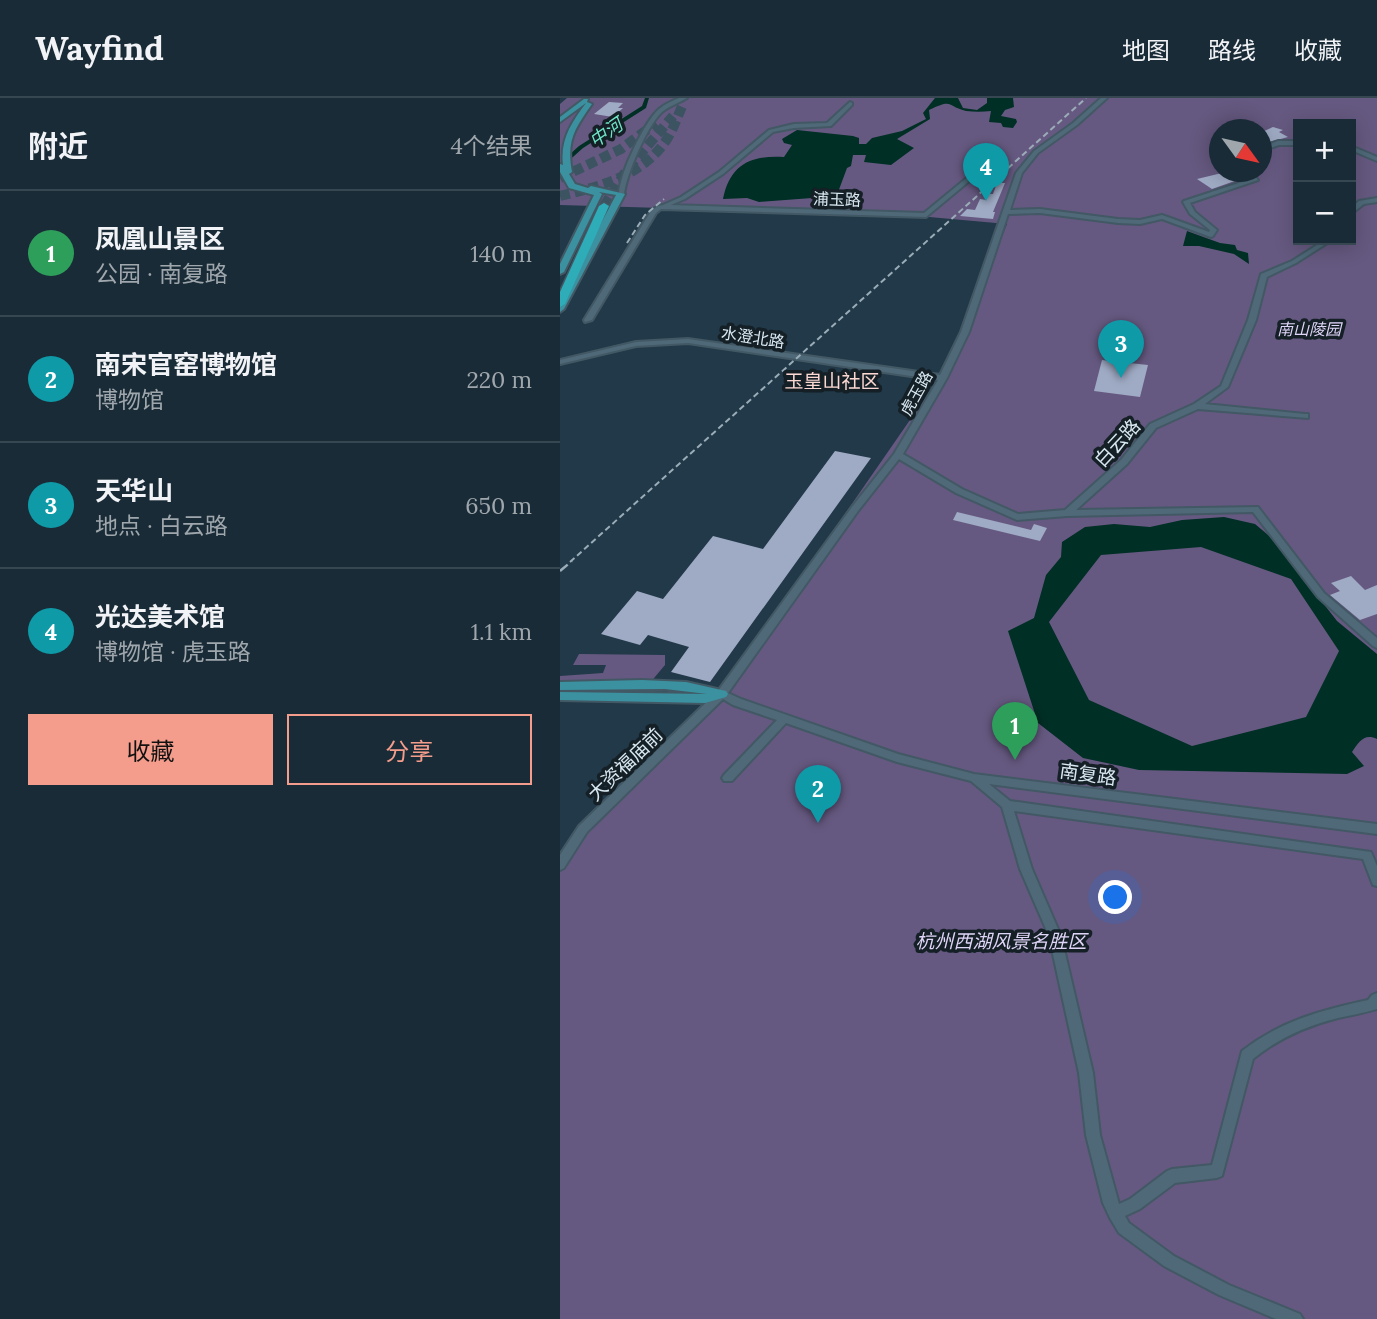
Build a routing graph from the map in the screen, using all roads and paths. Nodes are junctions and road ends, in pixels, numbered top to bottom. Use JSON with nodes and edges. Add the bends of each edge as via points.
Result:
{"nodes":[{"id":1,"x":597,"y":98,"type":"edge"},
{"id":2,"x":684,"y":98,"type":"edge"},
{"id":3,"x":1104,"y":98,"type":"edge"},
{"id":4,"x":1113,"y":98,"type":"edge"},
{"id":5,"x":589,"y":101,"type":"edge"},
{"id":6,"x":850,"y":104,"type":"dead end"},
{"id":7,"x":1088,"y":112,"type":"junction"},
{"id":8,"x":560,"y":120,"type":"edge"},
{"id":9,"x":571,"y":127,"type":"junction"},
{"id":10,"x":560,"y":130,"type":"edge"},
{"id":11,"x":561,"y":142,"type":"edge"},
{"id":12,"x":1293,"y":143,"type":"edge"},
{"id":13,"x":1272,"y":145,"type":"edge"},
{"id":14,"x":1356,"y":150,"type":"edge"},
{"id":15,"x":993,"y":159,"type":"dead end"},
{"id":16,"x":1377,"y":159,"type":"edge"},
{"id":17,"x":562,"y":167,"type":"edge"},
{"id":18,"x":1249,"y":182,"type":"edge"},
{"id":19,"x":621,"y":189,"type":"junction"},
{"id":20,"x":601,"y":192,"type":"junction"},
{"id":21,"x":1377,"y":200,"type":"edge"},
{"id":22,"x":1356,"y":205,"type":"edge"},
{"id":23,"x":660,"y":207,"type":"junction"},
{"id":24,"x":1008,"y":212,"type":"junction"},
{"id":25,"x":1321,"y":245,"type":"edge"},
{"id":26,"x":560,"y":272,"type":"edge"},
{"id":27,"x":560,"y":285,"type":"edge"},
{"id":28,"x":560,"y":307,"type":"edge"},
{"id":29,"x":588,"y":320,"type":"dead end"},
{"id":30,"x":560,"y":362,"type":"edge"},
{"id":31,"x":943,"y":378,"type":"junction"},
{"id":32,"x":1197,"y":405,"type":"junction"},
{"id":33,"x":1305,"y":416,"type":"dead end"},
{"id":34,"x":898,"y":455,"type":"junction"},
{"id":35,"x":1067,"y":513,"type":"junction"},
{"id":36,"x":1377,"y":644,"type":"edge"},
{"id":37,"x":560,"y":686,"type":"edge"},
{"id":38,"x":722,"y":694,"type":"junction"},
{"id":39,"x":560,"y":696,"type":"edge"},
{"id":40,"x":784,"y":719,"type":"junction"},
{"id":41,"x":728,"y":778,"type":"dead end"},
{"id":42,"x":974,"y":778,"type":"junction"},
{"id":43,"x":1007,"y":805,"type":"junction"},
{"id":44,"x":1377,"y":830,"type":"edge"},
{"id":45,"x":560,"y":865,"type":"edge"},
{"id":46,"x":1377,"y":881,"type":"edge"},
{"id":47,"x":1377,"y":999,"type":"edge"},
{"id":48,"x":1115,"y":1213,"type":"junction"},
{"id":49,"x":1295,"y":1319,"type":"edge"}],
"edges":[{"from":1,"to":5,"type":"main road"},
{"from":2,"to":19,"type":"street","via":[[657,114],[631,160]]},
{"from":3,"to":7,"type":"street","name":"虎玉路"},
{"from":4,"to":7,"type":"street"},
{"from":5,"to":8,"type":"main road"},
{"from":5,"to":9,"type":"main road"},
{"from":5,"to":10,"type":"main road"},
{"from":6,"to":23,"type":"street","via":[[830,125],[794,125],[765,134],[721,173]]},
{"from":7,"to":24,"type":"street","name":"虎玉路","via":[[1026,163]]},
{"from":9,"to":10,"type":"main road"},
{"from":9,"to":11,"type":"main road"},
{"from":11,"to":17,"type":"main road"},
{"from":12,"to":13,"type":"street"},
{"from":14,"to":16,"type":"street"},
{"from":15,"to":23,"type":"street","name":"浦玉路","via":[[926,215]]},
{"from":17,"to":20,"type":"main road","via":[[577,189]]},
{"from":18,"to":24,"type":"street","via":[[1186,202],[1192,213],[1214,230],[1211,235],[1162,217],[1140,222]]},
{"from":19,"to":20,"type":"main road"},
{"from":19,"to":28,"type":"main road"},
{"from":20,"to":26,"type":"main road"},
{"from":21,"to":22,"type":"street"},
{"from":23,"to":29,"type":"street"},
{"from":24,"to":31,"type":"street","name":"虎玉路","via":[[965,332]]},
{"from":25,"to":32,"type":"street","name":"白云路","via":[[1264,276],[1252,320],[1224,387]]},
{"from":27,"to":28,"type":"highway","via":[[600,206]]},
{"from":30,"to":31,"type":"street","name":"水澄北路","via":[[636,344],[681,341]]},
{"from":31,"to":34,"type":"street","name":"虎玉路"},
{"from":32,"to":33,"type":"street"},
{"from":32,"to":35,"type":"street","name":"白云路","via":[[1153,426],[1124,462]]},
{"from":34,"to":35,"type":"street","via":[[959,491],[1017,517]]},
{"from":34,"to":38,"type":"street","name":"虎玉路"},
{"from":35,"to":36,"type":"street","via":[[1255,509],[1321,595]]},
{"from":37,"to":38,"type":"main road","name":"南复路","via":[[670,686],[707,688]]},
{"from":38,"to":39,"type":"main road","name":"南复路","via":[[705,699]]},
{"from":38,"to":40,"type":"street","name":"南复路"},
{"from":38,"to":45,"type":"street","name":"大资福庙前","via":[[583,829]]},
{"from":40,"to":41,"type":"street"},
{"from":40,"to":42,"type":"street","name":"南复路","via":[[897,758]]},
{"from":42,"to":43,"type":"street"},
{"from":42,"to":44,"type":"street","name":"南复路"},
{"from":43,"to":46,"type":"street","via":[[1367,855]]},
{"from":43,"to":48,"type":"street","via":[[1026,869],[1055,936],[1086,1073],[1093,1135]]},
{"from":47,"to":48,"type":"street","via":[[1372,1005],[1284,1028],[1247,1055],[1217,1171],[1172,1176]]},
{"from":48,"to":49,"type":"street","via":[[1124,1228],[1169,1261]]}]}
